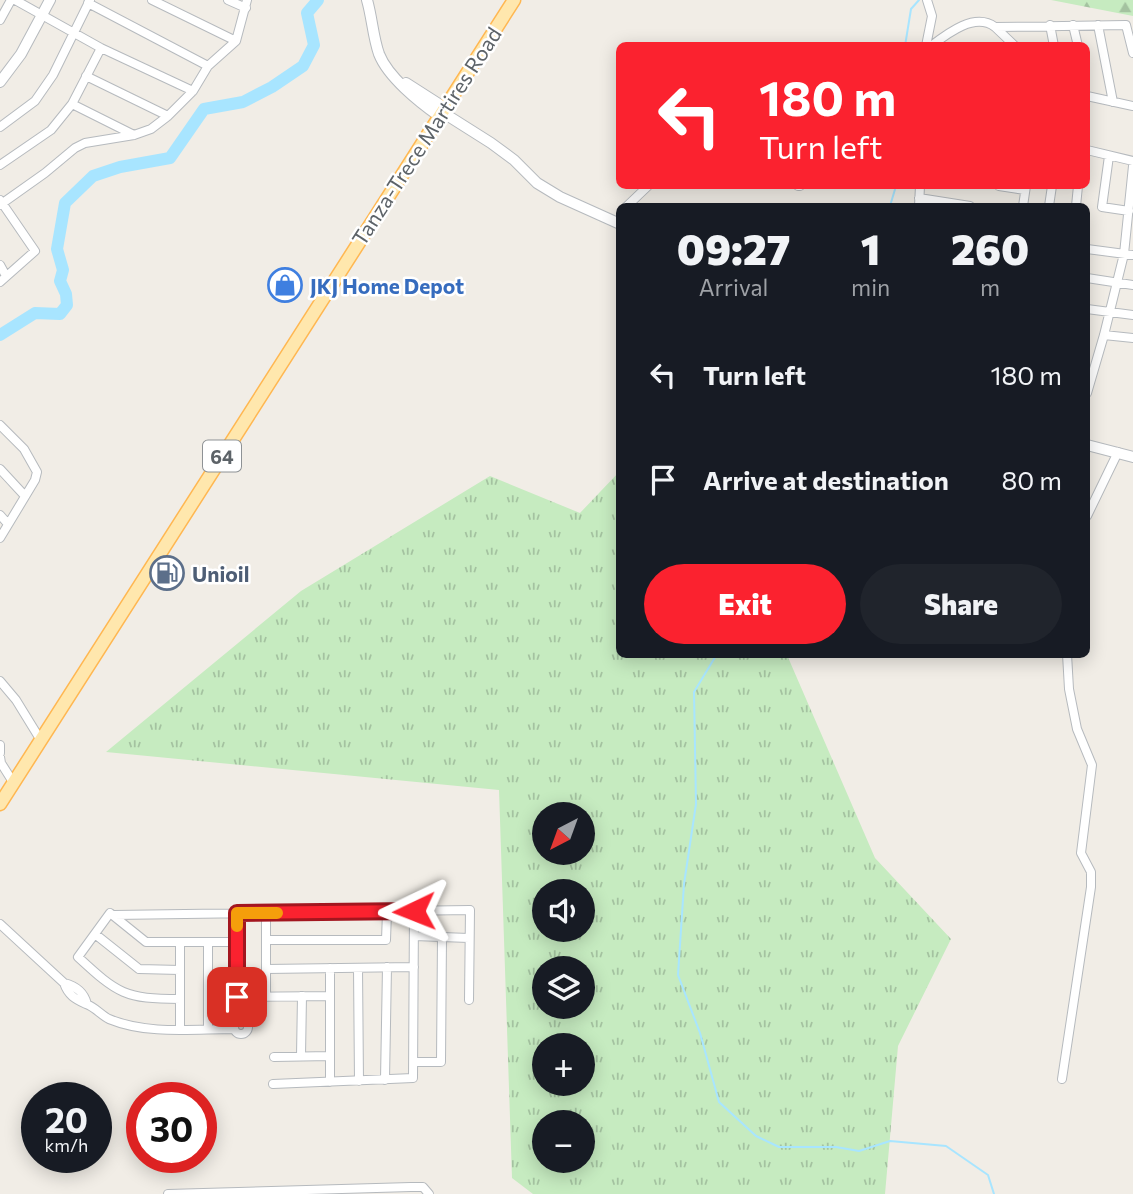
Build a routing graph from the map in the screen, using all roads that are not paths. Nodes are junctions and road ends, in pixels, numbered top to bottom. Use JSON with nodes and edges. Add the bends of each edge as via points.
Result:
{"nodes":[{"id":1,"x":13,"y":0,"type":"edge"},
{"id":2,"x":50,"y":0,"type":"edge"},
{"id":3,"x":152,"y":0,"type":"edge"},
{"id":4,"x":228,"y":0,"type":"edge"},
{"id":5,"x":514,"y":0,"type":"edge"},
{"id":6,"x":927,"y":0,"type":"edge"},
{"id":7,"x":89,"y":2,"type":"edge"},
{"id":8,"x":368,"y":3,"type":"edge"},
{"id":9,"x":246,"y":4,"type":"edge"},
{"id":10,"x":43,"y":14,"type":"junction"},
{"id":11,"x":0,"y":20,"type":"edge"},
{"id":12,"x":1050,"y":25,"type":"junction"},
{"id":13,"x":1073,"y":25,"type":"junction"},
{"id":14,"x":1098,"y":25,"type":"junction"},
{"id":15,"x":995,"y":27,"type":"junction"},
{"id":16,"x":72,"y":33,"type":"junction"},
{"id":17,"x":236,"y":41,"type":"junction"},
{"id":18,"x":930,"y":42,"type":"edge"},
{"id":19,"x":935,"y":42,"type":"edge"},
{"id":20,"x":1011,"y":42,"type":"edge"},
{"id":21,"x":1053,"y":42,"type":"edge"},
{"id":22,"x":1077,"y":42,"type":"edge"},
{"id":23,"x":101,"y":48,"type":"junction"},
{"id":24,"x":1133,"y":53,"type":"edge"},
{"id":25,"x":208,"y":66,"type":"junction"},
{"id":26,"x":86,"y":76,"type":"junction"},
{"id":27,"x":0,"y":82,"type":"edge"},
{"id":28,"x":193,"y":91,"type":"junction"},
{"id":29,"x":1090,"y":95,"type":"edge"},
{"id":30,"x":1113,"y":102,"type":"junction"},
{"id":31,"x":72,"y":104,"type":"junction"},
{"id":32,"x":1133,"y":106,"type":"edge"},
{"id":33,"x":442,"y":112,"type":"junction"},
{"id":34,"x":168,"y":116,"type":"junction"},
{"id":35,"x":0,"y":127,"type":"edge"},
{"id":36,"x":134,"y":135,"type":"junction"},
{"id":37,"x":1090,"y":151,"type":"edge"},
{"id":38,"x":1109,"y":156,"type":"junction"},
{"id":39,"x":1133,"y":163,"type":"edge"},
{"id":40,"x":0,"y":166,"type":"edge"},
{"id":41,"x":1133,"y":173,"type":"edge"},
{"id":42,"x":645,"y":189,"type":"edge"},
{"id":43,"x":1132,"y":198,"type":"edge"},
{"id":44,"x":1,"y":202,"type":"edge"},
{"id":45,"x":630,"y":203,"type":"edge"},
{"id":46,"x":1129,"y":211,"type":"junction"},
{"id":47,"x":616,"y":220,"type":"edge"},
{"id":48,"x":1130,"y":225,"type":"edge"},
{"id":49,"x":1090,"y":249,"type":"edge"},
{"id":50,"x":1129,"y":254,"type":"edge"},
{"id":51,"x":0,"y":265,"type":"edge"},
{"id":52,"x":1090,"y":278,"type":"edge"},
{"id":53,"x":3,"y":279,"type":"edge"},
{"id":54,"x":1117,"y":282,"type":"junction"},
{"id":55,"x":1133,"y":285,"type":"edge"},
{"id":56,"x":1090,"y":309,"type":"edge"},
{"id":57,"x":1109,"y":312,"type":"junction"},
{"id":58,"x":1133,"y":315,"type":"edge"},
{"id":59,"x":1104,"y":335,"type":"junction"},
{"id":60,"x":1133,"y":338,"type":"edge"},
{"id":61,"x":1090,"y":383,"type":"edge"},
{"id":62,"x":0,"y":425,"type":"edge"},
{"id":63,"x":1090,"y":445,"type":"edge"},
{"id":64,"x":1118,"y":452,"type":"junction"},
{"id":65,"x":1133,"y":457,"type":"edge"},
{"id":66,"x":0,"y":470,"type":"edge"},
{"id":67,"x":25,"y":496,"type":"junction"},
{"id":68,"x":1090,"y":510,"type":"edge"},
{"id":69,"x":0,"y":515,"type":"edge"},
{"id":70,"x":8,"y":524,"type":"junction"},
{"id":71,"x":0,"y":538,"type":"edge"},
{"id":72,"x":1067,"y":658,"type":"edge"},
{"id":73,"x":0,"y":681,"type":"edge"},
{"id":74,"x":40,"y":738,"type":"junction"},
{"id":75,"x":0,"y":746,"type":"edge"},
{"id":76,"x":0,"y":755,"type":"edge"},
{"id":77,"x":13,"y":782,"type":"junction"},
{"id":78,"x":0,"y":804,"type":"edge"},
{"id":79,"x":414,"y":911,"type":"junction"},
{"id":80,"x":387,"y":912,"type":"junction"},
{"id":81,"x":237,"y":913,"type":"junction"},
{"id":82,"x":266,"y":913,"type":"junction"},
{"id":83,"x":114,"y":915,"type":"junction"},
{"id":84,"x":0,"y":924,"type":"edge"},
{"id":85,"x":95,"y":934,"type":"junction"},
{"id":86,"x":414,"y":936,"type":"junction"},
{"id":87,"x":442,"y":937,"type":"junction"},
{"id":88,"x":469,"y":938,"type":"junction"},
{"id":89,"x":266,"y":940,"type":"junction"},
{"id":90,"x":180,"y":942,"type":"junction"},
{"id":91,"x":208,"y":942,"type":"junction"},
{"id":92,"x":237,"y":942,"type":"junction"},
{"id":93,"x":387,"y":967,"type":"junction"},
{"id":94,"x":414,"y":967,"type":"junction"},
{"id":95,"x":330,"y":968,"type":"junction"},
{"id":96,"x":358,"y":968,"type":"junction"},
{"id":97,"x":266,"y":969,"type":"junction"},
{"id":98,"x":180,"y":970,"type":"junction"},
{"id":99,"x":302,"y":996,"type":"junction"},
{"id":100,"x":330,"y":996,"type":"junction"},
{"id":101,"x":237,"y":997,"type":"junction"},
{"id":102,"x":266,"y":997,"type":"junction"},
{"id":103,"x":180,"y":999,"type":"junction"},
{"id":104,"x":469,"y":1000,"type":"dead end"},
{"id":105,"x":180,"y":1029,"type":"junction"},
{"id":106,"x":208,"y":1029,"type":"junction"},
{"id":107,"x":301,"y":1056,"type":"junction"},
{"id":108,"x":330,"y":1056,"type":"junction"},
{"id":109,"x":274,"y":1057,"type":"dead end"},
{"id":110,"x":414,"y":1062,"type":"junction"},
{"id":111,"x":1062,"y":1079,"type":"dead end"},
{"id":112,"x":385,"y":1080,"type":"junction"},
{"id":113,"x":359,"y":1081,"type":"junction"},
{"id":114,"x":330,"y":1082,"type":"junction"},
{"id":115,"x":273,"y":1084,"type":"dead end"},
{"id":116,"x":334,"y":1191,"type":"edge"},
{"id":117,"x":246,"y":1192,"type":"edge"},
{"id":118,"x":167,"y":1194,"type":"edge"},
{"id":119,"x":429,"y":1194,"type":"edge"}],
"edges":[{"from":1,"to":10,"type":"street"},
{"from":1,"to":11,"type":"street"},
{"from":2,"to":10,"type":"street"},
{"from":3,"to":17,"type":"street"},
{"from":4,"to":9,"type":"street"},
{"from":5,"to":33,"type":"main road","name":"Tanza-Trece Martires Road","number":"64"},
{"from":6,"to":18,"type":"street","via":[[932,16]]},
{"from":7,"to":16,"type":"street"},
{"from":7,"to":25,"type":"street"},
{"from":8,"to":33,"type":"street","via":[[379,54],[389,70]]},
{"from":9,"to":17,"type":"street"},
{"from":10,"to":16,"type":"street"},
{"from":10,"to":27,"type":"street"},
{"from":12,"to":13,"type":"street"},
{"from":12,"to":15,"type":"street"},
{"from":12,"to":21,"type":"street"},
{"from":13,"to":14,"type":"street"},
{"from":13,"to":22,"type":"street"},
{"from":14,"to":24,"type":"street","via":[[1126,25]]},
{"from":14,"to":30,"type":"street"},
{"from":15,"to":19,"type":"street","via":[[987,21],[967,23]]},
{"from":15,"to":20,"type":"street"},
{"from":16,"to":23,"type":"street"},
{"from":16,"to":35,"type":"street","via":[[35,101]]},
{"from":17,"to":25,"type":"street"},
{"from":23,"to":26,"type":"street"},
{"from":23,"to":28,"type":"street"},
{"from":25,"to":28,"type":"street"},
{"from":26,"to":31,"type":"street"},
{"from":26,"to":34,"type":"street"},
{"from":28,"to":34,"type":"street"},
{"from":29,"to":30,"type":"street"},
{"from":30,"to":32,"type":"street"},
{"from":31,"to":36,"type":"street"},
{"from":31,"to":40,"type":"street","via":[[51,130]]},
{"from":33,"to":47,"type":"street","via":[[514,160],[537,183]]},
{"from":33,"to":74,"type":"main road","name":"Tanza-Trece Martires Road","number":"64"},
{"from":34,"to":36,"type":"street"},
{"from":36,"to":44,"type":"street","via":[[75,148]]},
{"from":37,"to":38,"type":"street"},
{"from":38,"to":39,"type":"street"},
{"from":38,"to":46,"type":"street","via":[[1102,207]]},
{"from":39,"to":41,"type":"street"},
{"from":41,"to":43,"type":"street"},
{"from":42,"to":45,"type":"street"},
{"from":43,"to":46,"type":"street"},
{"from":44,"to":53,"type":"street","via":[[35,251]]},
{"from":46,"to":48,"type":"street"},
{"from":48,"to":50,"type":"street"},
{"from":49,"to":50,"type":"street"},
{"from":50,"to":54,"type":"street"},
{"from":51,"to":53,"type":"street"},
{"from":52,"to":54,"type":"street"},
{"from":54,"to":55,"type":"street"},
{"from":54,"to":57,"type":"street"},
{"from":56,"to":57,"type":"street"},
{"from":57,"to":58,"type":"street"},
{"from":57,"to":59,"type":"street"},
{"from":59,"to":60,"type":"street"},
{"from":59,"to":61,"type":"street"},
{"from":62,"to":67,"type":"street","via":[[36,467],[37,477]]},
{"from":63,"to":64,"type":"street"},
{"from":64,"to":65,"type":"street"},
{"from":64,"to":68,"type":"street"},
{"from":66,"to":67,"type":"street"},
{"from":67,"to":70,"type":"street"},
{"from":69,"to":70,"type":"street"},
{"from":70,"to":71,"type":"street"},
{"from":72,"to":111,"type":"street","via":[[1077,729],[1092,765],[1081,853],[1091,872],[1091,887]]},
{"from":73,"to":74,"type":"street"},
{"from":74,"to":77,"type":"main road","name":"Tanza-Trece Martires Road","number":"64"},
{"from":75,"to":76,"type":"street"},
{"from":76,"to":77,"type":"street"},
{"from":77,"to":78,"type":"main road","name":"Tanza-Trece Martires Road","number":"64"},
{"from":79,"to":80,"type":"street"},
{"from":79,"to":86,"type":"street"},
{"from":79,"to":88,"type":"street","via":[[470,911]]},
{"from":80,"to":82,"type":"street"},
{"from":80,"to":89,"type":"street","via":[[386,940]]},
{"from":81,"to":82,"type":"street"},
{"from":81,"to":83,"type":"street"},
{"from":81,"to":92,"type":"street"},
{"from":82,"to":89,"type":"street"},
{"from":83,"to":85,"type":"street","via":[[110,912]]},
{"from":83,"to":90,"type":"street","via":[[146,942]]},
{"from":84,"to":105,"type":"street","via":[[79,1002],[107,1018],[143,1028]]},
{"from":85,"to":98,"type":"street","via":[[139,969]]},
{"from":85,"to":103,"type":"street","via":[[78,957],[112,986],[140,998]]},
{"from":86,"to":87,"type":"street"},
{"from":86,"to":94,"type":"street"},
{"from":87,"to":88,"type":"street"},
{"from":87,"to":110,"type":"street","via":[[441,1062]]},
{"from":88,"to":104,"type":"street"},
{"from":89,"to":97,"type":"street"},
{"from":90,"to":91,"type":"street"},
{"from":90,"to":98,"type":"street"},
{"from":91,"to":92,"type":"street"},
{"from":91,"to":106,"type":"street"},
{"from":92,"to":101,"type":"street"},
{"from":93,"to":94,"type":"street"},
{"from":93,"to":96,"type":"street"},
{"from":93,"to":112,"type":"street"},
{"from":94,"to":110,"type":"street"},
{"from":95,"to":96,"type":"street"},
{"from":95,"to":97,"type":"street"},
{"from":95,"to":100,"type":"street"},
{"from":96,"to":113,"type":"street"},
{"from":97,"to":102,"type":"street"},
{"from":98,"to":103,"type":"street"},
{"from":99,"to":100,"type":"street"},
{"from":99,"to":102,"type":"street"},
{"from":99,"to":107,"type":"street"},
{"from":100,"to":108,"type":"street"},
{"from":101,"to":102,"type":"street"},
{"from":101,"to":106,"type":"street","via":[[235,1025]]},
{"from":103,"to":105,"type":"street"},
{"from":105,"to":106,"type":"street"},
{"from":107,"to":108,"type":"street"},
{"from":107,"to":109,"type":"street"},
{"from":108,"to":114,"type":"street"},
{"from":110,"to":112,"type":"street","via":[[414,1078]]},
{"from":112,"to":113,"type":"street"},
{"from":113,"to":114,"type":"street"},
{"from":114,"to":115,"type":"street"},
{"from":116,"to":117,"type":"street"},
{"from":116,"to":119,"type":"street","via":[[424,1187]]},
{"from":117,"to":118,"type":"street"}]}
